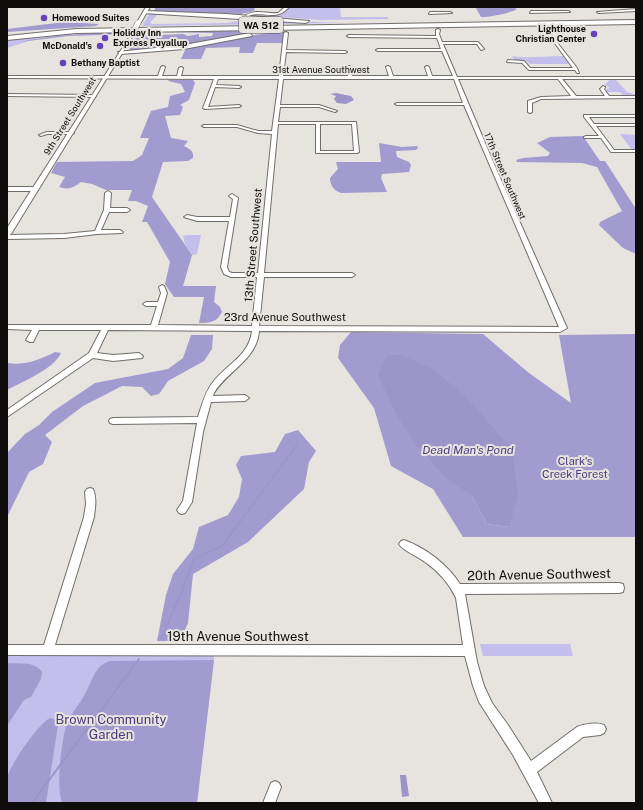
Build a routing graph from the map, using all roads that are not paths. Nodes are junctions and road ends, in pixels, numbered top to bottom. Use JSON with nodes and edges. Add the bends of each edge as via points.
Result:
{"nodes":[{"id":1,"x":148,"y":7,"type":"edge"},
{"id":2,"x":287,"y":7,"type":"edge"},
{"id":3,"x":527,"y":7,"type":"edge"},
{"id":4,"x":633,"y":7,"type":"edge"},
{"id":5,"x":428,"y":8,"type":"dead end"},
{"id":6,"x":636,"y":10,"type":"edge"},
{"id":7,"x":145,"y":12,"type":"junction"},
{"id":8,"x":531,"y":12,"type":"junction"},
{"id":9,"x":568,"y":12,"type":"dead end"},
{"id":10,"x":599,"y":12,"type":"dead end"},
{"id":11,"x":430,"y":13,"type":"junction"},
{"id":12,"x":450,"y":13,"type":"dead end"},
{"id":13,"x":248,"y":16,"type":"junction"},
{"id":14,"x":534,"y":17,"type":"dead end"},
{"id":15,"x":432,"y":19,"type":"dead end"},
{"id":16,"x":636,"y":19,"type":"edge"},
{"id":17,"x":439,"y":22,"type":"junction"},
{"id":18,"x":636,"y":22,"type":"edge"},
{"id":19,"x":399,"y":26,"type":"junction"},
{"id":20,"x":544,"y":28,"type":"dead end"},
{"id":21,"x":438,"y":30,"type":"dead end"},
{"id":22,"x":286,"y":33,"type":"dead end"},
{"id":23,"x":7,"y":34,"type":"edge"},
{"id":24,"x":349,"y":36,"type":"dead end"},
{"id":25,"x":438,"y":37,"type":"junction"},
{"id":26,"x":7,"y":38,"type":"edge"},
{"id":27,"x":440,"y":43,"type":"junction"},
{"id":28,"x":482,"y":49,"type":"dead end"},
{"id":29,"x":378,"y":50,"type":"dead end"},
{"id":30,"x":443,"y":50,"type":"junction"},
{"id":31,"x":284,"y":51,"type":"junction"},
{"id":32,"x":121,"y":52,"type":"junction"},
{"id":33,"x":345,"y":52,"type":"dead end"},
{"id":34,"x":508,"y":62,"type":"dead end"},
{"id":35,"x":164,"y":67,"type":"dead end"},
{"id":36,"x":349,"y":67,"type":"dead end"},
{"id":37,"x":388,"y":67,"type":"dead end"},
{"id":38,"x":427,"y":67,"type":"dead end"},
{"id":39,"x":180,"y":68,"type":"dead end"},
{"id":40,"x":576,"y":69,"type":"junction"},
{"id":41,"x":161,"y":72,"type":"junction"},
{"id":42,"x":7,"y":77,"type":"edge"},
{"id":43,"x":105,"y":78,"type":"junction"},
{"id":44,"x":137,"y":78,"type":"junction"},
{"id":45,"x":159,"y":78,"type":"junction"},
{"id":46,"x":178,"y":78,"type":"junction"},
{"id":47,"x":216,"y":78,"type":"junction"},
{"id":48,"x":280,"y":78,"type":"junction"},
{"id":49,"x":350,"y":78,"type":"junction"},
{"id":50,"x":391,"y":78,"type":"junction"},
{"id":51,"x":430,"y":78,"type":"junction"},
{"id":52,"x":454,"y":78,"type":"junction"},
{"id":53,"x":559,"y":78,"type":"junction"},
{"id":54,"x":583,"y":78,"type":"junction"},
{"id":55,"x":629,"y":78,"type":"junction"},
{"id":56,"x":636,"y":78,"type":"edge"},
{"id":57,"x":636,"y":85,"type":"edge"},
{"id":58,"x":212,"y":86,"type":"junction"},
{"id":59,"x":239,"y":87,"type":"dead end"},
{"id":60,"x":603,"y":87,"type":"dead end"},
{"id":61,"x":7,"y":95,"type":"edge"},
{"id":62,"x":94,"y":96,"type":"junction"},
{"id":63,"x":574,"y":97,"type":"junction"},
{"id":64,"x":608,"y":97,"type":"junction"},
{"id":65,"x":636,"y":97,"type":"edge"},
{"id":66,"x":397,"y":104,"type":"dead end"},
{"id":67,"x":466,"y":104,"type":"junction"},
{"id":68,"x":239,"y":106,"type":"dead end"},
{"id":69,"x":277,"y":106,"type":"junction"},
{"id":70,"x":336,"y":111,"type":"dead end"},
{"id":71,"x":530,"y":112,"type":"dead end"},
{"id":72,"x":636,"y":116,"type":"edge"},
{"id":73,"x":277,"y":123,"type":"junction"},
{"id":74,"x":318,"y":123,"type":"junction"},
{"id":75,"x":593,"y":125,"type":"junction"},
{"id":76,"x":636,"y":125,"type":"edge"},
{"id":77,"x":204,"y":126,"type":"dead end"},
{"id":78,"x":72,"y":133,"type":"junction"},
{"id":79,"x":274,"y":133,"type":"junction"},
{"id":80,"x":41,"y":135,"type":"dead end"},
{"id":81,"x":586,"y":137,"type":"dead end"},
{"id":82,"x":602,"y":137,"type":"junction"},
{"id":83,"x":636,"y":151,"type":"edge"},
{"id":84,"x":7,"y":189,"type":"edge"},
{"id":85,"x":35,"y":189,"type":"junction"},
{"id":86,"x":108,"y":193,"type":"dead end"},
{"id":87,"x":232,"y":196,"type":"dead end"},
{"id":88,"x":107,"y":210,"type":"junction"},
{"id":89,"x":127,"y":210,"type":"dead end"},
{"id":90,"x":187,"y":217,"type":"dead end"},
{"id":91,"x":232,"y":219,"type":"junction"},
{"id":92,"x":97,"y":232,"type":"junction"},
{"id":93,"x":120,"y":232,"type":"dead end"},
{"id":94,"x":7,"y":234,"type":"edge"},
{"id":95,"x":7,"y":237,"type":"edge"},
{"id":96,"x":261,"y":275,"type":"junction"},
{"id":97,"x":352,"y":275,"type":"dead end"},
{"id":98,"x":162,"y":287,"type":"dead end"},
{"id":99,"x":146,"y":304,"type":"dead end"},
{"id":100,"x":160,"y":304,"type":"junction"},
{"id":101,"x":7,"y":327,"type":"edge"},
{"id":102,"x":37,"y":327,"type":"junction"},
{"id":103,"x":256,"y":327,"type":"junction"},
{"id":104,"x":105,"y":328,"type":"junction"},
{"id":105,"x":154,"y":328,"type":"junction"},
{"id":106,"x":563,"y":328,"type":"joint"},
{"id":107,"x":30,"y":340,"type":"dead end"},
{"id":108,"x":92,"y":355,"type":"junction"},
{"id":109,"x":139,"y":356,"type":"dead end"},
{"id":110,"x":245,"y":398,"type":"dead end"},
{"id":111,"x":208,"y":399,"type":"junction"},
{"id":112,"x":7,"y":414,"type":"edge"},
{"id":113,"x":113,"y":420,"type":"dead end"},
{"id":114,"x":203,"y":420,"type":"junction"},
{"id":115,"x":90,"y":492,"type":"dead end"},
{"id":116,"x":182,"y":510,"type":"dead end"},
{"id":117,"x":404,"y":544,"type":"dead end"},
{"id":118,"x":619,"y":588,"type":"dead end"},
{"id":119,"x":458,"y":589,"type":"junction"},
{"id":120,"x":7,"y":650,"type":"edge"},
{"id":121,"x":48,"y":650,"type":"junction"},
{"id":122,"x":469,"y":651,"type":"junction"},
{"id":123,"x":600,"y":729,"type":"dead end"},
{"id":124,"x":529,"y":770,"type":"junction"},
{"id":125,"x":275,"y":787,"type":"dead end"},
{"id":126,"x":269,"y":803,"type":"edge"},
{"id":127,"x":546,"y":803,"type":"edge"}],
"edges":[{"from":1,"to":7,"type":"main road","name":"9th Street Southwest"},
{"from":2,"to":13,"type":"street","via":[[277,15],[253,13]]},
{"from":3,"to":8,"type":"street"},
{"from":4,"to":6,"type":"street"},
{"from":5,"to":11,"type":"street"},
{"from":6,"to":10,"type":"street"},
{"from":7,"to":13,"type":"highway"},
{"from":7,"to":32,"type":"main road","name":"9th Street Southwest","bridge":true},
{"from":8,"to":9,"type":"street"},
{"from":8,"to":14,"type":"street"},
{"from":11,"to":12,"type":"street"},
{"from":11,"to":15,"type":"street"},
{"from":13,"to":17,"type":"highway","via":[[326,22]]},
{"from":16,"to":17,"type":"highway","number":"WA 512"},
{"from":17,"to":23,"type":"highway","number":"WA 512","via":[[83,28]]},
{"from":18,"to":19,"type":"highway","number":"WA 512"},
{"from":19,"to":26,"type":"highway","number":"WA 512","via":[[72,31]]},
{"from":19,"to":32,"type":"highway","via":[[284,30],[184,47]]},
{"from":20,"to":40,"type":"street"},
{"from":21,"to":25,"type":"street","name":"17th Street Southwest"},
{"from":22,"to":31,"type":"street","name":"13th Street Southwest"},
{"from":24,"to":25,"type":"street"},
{"from":25,"to":27,"type":"street","name":"17th Street Southwest"},
{"from":27,"to":28,"type":"street","via":[[478,43]]},
{"from":27,"to":30,"type":"street","name":"17th Street Southwest"},
{"from":29,"to":30,"type":"street"},
{"from":30,"to":52,"type":"street","name":"17th Street Southwest"},
{"from":31,"to":33,"type":"street"},
{"from":31,"to":48,"type":"street","name":"13th Street Southwest"},
{"from":32,"to":43,"type":"main road","name":"9th Street Southwest"},
{"from":34,"to":40,"type":"street","via":[[523,62],[529,69]]},
{"from":35,"to":41,"type":"street"},
{"from":36,"to":49,"type":"street"},
{"from":37,"to":50,"type":"street"},
{"from":38,"to":51,"type":"street"},
{"from":39,"to":46,"type":"street"},
{"from":40,"to":54,"type":"street"},
{"from":41,"to":44,"type":"street","via":[[154,76]]},
{"from":41,"to":45,"type":"street"},
{"from":42,"to":43,"type":"street","name":"31st Avenue Southwest"},
{"from":43,"to":44,"type":"street","name":"31st Avenue Southwest"},
{"from":43,"to":62,"type":"main road","name":"9th Street Southwest"},
{"from":44,"to":45,"type":"street","name":"31st Avenue Southwest"},
{"from":45,"to":46,"type":"street","name":"31st Avenue Southwest"},
{"from":46,"to":47,"type":"street","name":"31st Avenue Southwest"},
{"from":47,"to":48,"type":"street","name":"31st Avenue Southwest"},
{"from":47,"to":58,"type":"street"},
{"from":48,"to":49,"type":"street","name":"31st Avenue Southwest"},
{"from":48,"to":69,"type":"street","name":"13th Street Southwest"},
{"from":49,"to":50,"type":"street","name":"31st Avenue Southwest"},
{"from":50,"to":51,"type":"street","name":"31st Avenue Southwest"},
{"from":51,"to":52,"type":"street","name":"31st Avenue Southwest"},
{"from":52,"to":53,"type":"street","name":"31st Avenue Southwest"},
{"from":52,"to":67,"type":"street","name":"17th Street Southwest"},
{"from":53,"to":54,"type":"street","name":"31st Avenue Southwest"},
{"from":53,"to":63,"type":"street"},
{"from":54,"to":55,"type":"street","name":"31st Avenue Southwest"},
{"from":55,"to":56,"type":"street","name":"31st Avenue Southwest"},
{"from":55,"to":57,"type":"street"},
{"from":58,"to":59,"type":"street"},
{"from":58,"to":68,"type":"street","via":[[205,108]]},
{"from":60,"to":64,"type":"street","via":[[602,90]]},
{"from":61,"to":62,"type":"street"},
{"from":62,"to":78,"type":"main road","name":"9th Street Southwest"},
{"from":63,"to":64,"type":"street"},
{"from":63,"to":71,"type":"street","via":[[544,97],[534,100],[529,104]]},
{"from":64,"to":65,"type":"street"},
{"from":66,"to":67,"type":"street"},
{"from":67,"to":106,"type":"street","name":"17th Street Southwest"},
{"from":69,"to":70,"type":"street","via":[[319,106]]},
{"from":69,"to":73,"type":"street","name":"13th Street Southwest"},
{"from":72,"to":75,"type":"street","via":[[586,116]]},
{"from":73,"to":74,"type":"street"},
{"from":73,"to":79,"type":"street","name":"13th Street Southwest"},
{"from":74,"to":74,"type":"street","via":[[354,123],[357,152],[318,152]]},
{"from":75,"to":76,"type":"street"},
{"from":75,"to":82,"type":"street"},
{"from":77,"to":79,"type":"street","via":[[237,126],[262,133]]},
{"from":78,"to":80,"type":"street"},
{"from":78,"to":85,"type":"main road","name":"9th Street Southwest"},
{"from":79,"to":96,"type":"street","name":"13th Street Southwest"},
{"from":81,"to":82,"type":"street"},
{"from":82,"to":83,"type":"street","via":[[613,151]]},
{"from":84,"to":85,"type":"street"},
{"from":85,"to":94,"type":"main road","name":"9th Street Southwest"},
{"from":86,"to":88,"type":"street"},
{"from":87,"to":91,"type":"street","via":[[236,199]]},
{"from":88,"to":89,"type":"street"},
{"from":88,"to":92,"type":"street"},
{"from":90,"to":91,"type":"street"},
{"from":91,"to":96,"type":"street","via":[[225,271],[231,275]]},
{"from":92,"to":93,"type":"street"},
{"from":92,"to":95,"type":"street","via":[[64,236]]},
{"from":96,"to":97,"type":"street"},
{"from":96,"to":103,"type":"street","name":"13th Street Southwest"},
{"from":98,"to":100,"type":"street","via":[[164,291]]},
{"from":99,"to":100,"type":"street"},
{"from":100,"to":105,"type":"street"},
{"from":101,"to":102,"type":"street","name":"23rd Avenue Southwest"},
{"from":102,"to":104,"type":"street","name":"23rd Avenue Southwest"},
{"from":102,"to":107,"type":"street"},
{"from":103,"to":105,"type":"street","name":"23rd Avenue Southwest"},
{"from":103,"to":106,"type":"street","name":"23rd Avenue Southwest","via":[[560,330]]},
{"from":103,"to":111,"type":"street","name":"13th Street Southwest","via":[[249,351],[239,364],[218,380]]},
{"from":104,"to":105,"type":"street","name":"23rd Avenue Southwest"},
{"from":104,"to":108,"type":"street"},
{"from":108,"to":109,"type":"street","via":[[113,358]]},
{"from":108,"to":112,"type":"street"},
{"from":110,"to":111,"type":"street"},
{"from":111,"to":114,"type":"street","name":"13th Street Southwest"},
{"from":113,"to":114,"type":"street"},
{"from":114,"to":116,"type":"street","name":"13th Street Southwest","via":[[188,502]]},
{"from":115,"to":121,"type":"street","via":[[88,517]]},
{"from":117,"to":119,"type":"street","via":[[430,559]]},
{"from":118,"to":119,"type":"street","name":"20th Avenue Southwest"},
{"from":119,"to":122,"type":"street","via":[[462,597]]},
{"from":120,"to":121,"type":"street","name":"19th Avenue Southwest"},
{"from":121,"to":122,"type":"street","name":"19th Avenue Southwest"},
{"from":122,"to":124,"type":"street","via":[[483,699]]},
{"from":123,"to":124,"type":"street","via":[[581,731]]},
{"from":124,"to":127,"type":"street"},
{"from":125,"to":126,"type":"street"}]}
